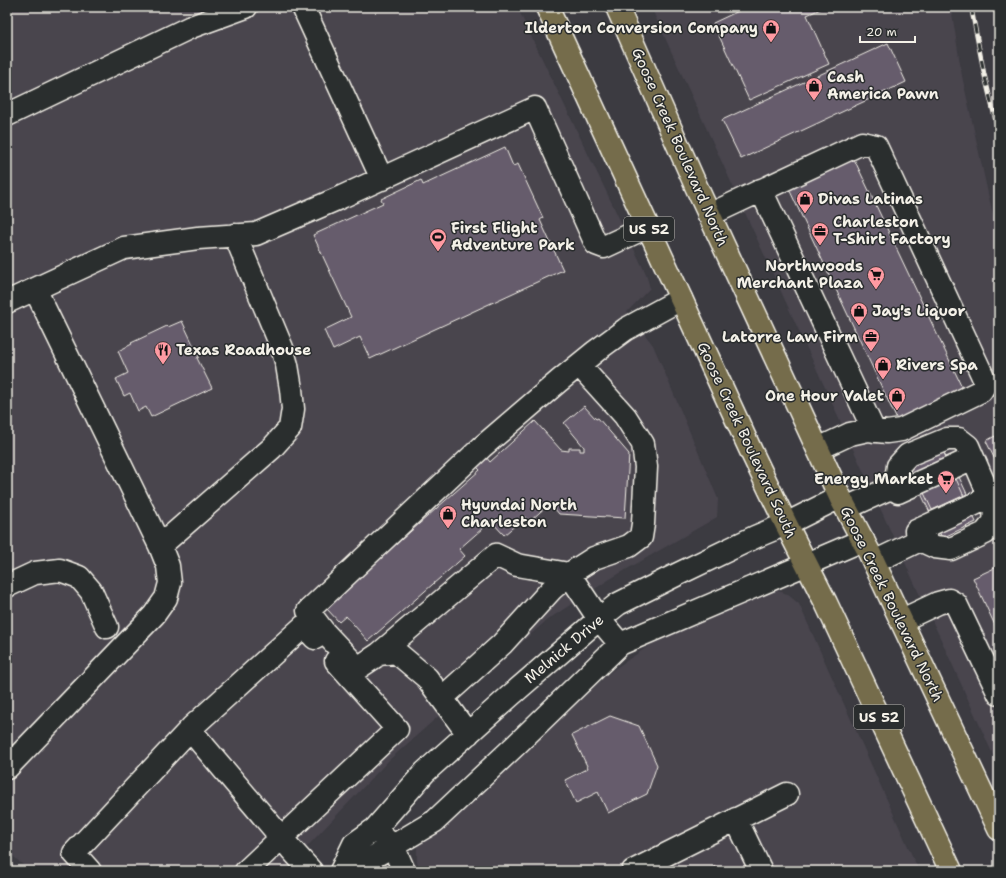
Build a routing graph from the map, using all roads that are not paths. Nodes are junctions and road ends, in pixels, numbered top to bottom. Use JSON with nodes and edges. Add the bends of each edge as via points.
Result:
{"nodes":[{"id":1,"x":246,"y":7,"type":"edge"},
{"id":2,"x":303,"y":7,"type":"edge"},
{"id":3,"x":547,"y":7,"type":"edge"},
{"id":4,"x":617,"y":7,"type":"edge"},
{"id":5,"x":7,"y":115,"type":"edge"},
{"id":6,"x":382,"y":179,"type":"junction"},
{"id":7,"x":761,"y":190,"type":"junction"},
{"id":8,"x":710,"y":215,"type":"junction"},
{"id":9,"x":648,"y":227,"type":"junction"},
{"id":10,"x":235,"y":235,"type":"junction"},
{"id":11,"x":35,"y":289,"type":"junction"},
{"id":12,"x":680,"y":299,"type":"junction"},
{"id":13,"x":7,"y":302,"type":"edge"},
{"id":14,"x":579,"y":364,"type":"junction"},
{"id":15,"x":874,"y":431,"type":"junction"},
{"id":16,"x":818,"y":449,"type":"junction"},
{"id":17,"x":973,"y":458,"type":"junction"},
{"id":18,"x":895,"y":486,"type":"junction"},
{"id":19,"x":990,"y":498,"type":"junction"},
{"id":20,"x":843,"y":503,"type":"junction"},
{"id":21,"x":786,"y":524,"type":"junction"},
{"id":22,"x":863,"y":540,"type":"junction"},
{"id":23,"x":920,"y":540,"type":"junction"},
{"id":24,"x":160,"y":546,"type":"junction"},
{"id":25,"x":874,"y":562,"type":"junction"},
{"id":26,"x":807,"y":564,"type":"junction"},
{"id":27,"x":570,"y":574,"type":"junction"},
{"id":28,"x":7,"y":586,"type":"edge"},
{"id":29,"x":599,"y":619,"type":"junction"},
{"id":30,"x":902,"y":620,"type":"junction"},
{"id":31,"x":107,"y":627,"type":"dead end"},
{"id":32,"x":320,"y":635,"type":"junction"},
{"id":33,"x":620,"y":644,"type":"junction"},
{"id":34,"x":379,"y":654,"type":"junction"},
{"id":35,"x":999,"y":694,"type":"edge"},
{"id":36,"x":442,"y":698,"type":"junction"},
{"id":37,"x":192,"y":727,"type":"junction"},
{"id":38,"x":468,"y":734,"type":"junction"},
{"id":39,"x":7,"y":768,"type":"edge"},
{"id":40,"x":787,"y":794,"type":"dead end"},
{"id":41,"x":736,"y":819,"type":"junction"},
{"id":42,"x":375,"y":829,"type":"junction"},
{"id":43,"x":999,"y":829,"type":"edge"},
{"id":44,"x":281,"y":838,"type":"junction"},
{"id":45,"x":393,"y":846,"type":"junction"},
{"id":46,"x":90,"y":871,"type":"edge"},
{"id":47,"x":246,"y":871,"type":"edge"},
{"id":48,"x":311,"y":871,"type":"edge"},
{"id":49,"x":340,"y":871,"type":"edge"},
{"id":50,"x":348,"y":871,"type":"edge"},
{"id":51,"x":404,"y":871,"type":"edge"},
{"id":52,"x":633,"y":871,"type":"edge"},
{"id":53,"x":761,"y":871,"type":"edge"},
{"id":54,"x":951,"y":871,"type":"edge"}],
"edges":[{"from":1,"to":5,"type":"street","via":[[191,27]]},
{"from":2,"to":6,"type":"street"},
{"from":3,"to":9,"type":"highway","name":"Goose Creek Boulevard South","number":"US 52"},
{"from":4,"to":8,"type":"highway","name":"Goose Creek Boulevard North"},
{"from":6,"to":9,"type":"street","via":[[535,108],[596,244],[604,247]]},
{"from":6,"to":10,"type":"street","via":[[256,234]]},
{"from":7,"to":8,"type":"street"},
{"from":7,"to":15,"type":"street"},
{"from":7,"to":15,"type":"street","via":[[862,143],[876,146],[986,383],[981,391],[901,430]]},
{"from":8,"to":16,"type":"highway","name":"Goose Creek Boulevard North"},
{"from":9,"to":12,"type":"highway","name":"Goose Creek Boulevard South","number":"US 52"},
{"from":10,"to":11,"type":"street","via":[[124,248]]},
{"from":10,"to":24,"type":"street","via":[[282,348],[293,409],[290,428],[272,448]]},
{"from":11,"to":13,"type":"street"},
{"from":11,"to":24,"type":"street"},
{"from":12,"to":14,"type":"street","via":[[626,328]]},
{"from":12,"to":21,"type":"highway","name":"Goose Creek Boulevard South","number":"US 52"},
{"from":14,"to":27,"type":"street","via":[[625,416],[643,444],[646,467],[641,537],[629,546],[594,558]]},
{"from":14,"to":32,"type":"street","via":[[482,446],[308,611]]},
{"from":15,"to":16,"type":"street","via":[[850,434]]},
{"from":16,"to":20,"type":"highway","name":"Goose Creek Boulevard North"},
{"from":17,"to":18,"type":"street","via":[[898,492]]},
{"from":17,"to":18,"type":"street","via":[[968,446],[959,439],[947,439],[908,456],[898,466]]},
{"from":17,"to":19,"type":"street"},
{"from":18,"to":20,"type":"street","name":"Melnick Drive"},
{"from":19,"to":23,"type":"street","via":[[916,531]]},
{"from":19,"to":23,"type":"street","via":[[995,509],[994,522],[985,533],[951,549],[935,547]]},
{"from":20,"to":21,"type":"street","name":"Melnick Drive"},
{"from":20,"to":22,"type":"highway","name":"Goose Creek Boulevard North"},
{"from":21,"to":26,"type":"highway","name":"Goose Creek Boulevard South","number":"US 52"},
{"from":21,"to":29,"type":"street","name":"Melnick Drive","via":[[618,604]]},
{"from":22,"to":25,"type":"highway","name":"Goose Creek Boulevard North"},
{"from":22,"to":26,"type":"street"},
{"from":23,"to":25,"type":"street"},
{"from":24,"to":39,"type":"street","via":[[168,566],[170,583],[166,598],[154,614]]},
{"from":25,"to":30,"type":"highway","name":"Goose Creek Boulevard North"},
{"from":26,"to":33,"type":"street"},
{"from":26,"to":54,"type":"highway","name":"Goose Creek Boulevard South","number":"US 52"},
{"from":27,"to":29,"type":"street"},
{"from":27,"to":34,"type":"street","via":[[517,565],[496,555]]},
{"from":27,"to":36,"type":"street","via":[[551,590],[502,644]]},
{"from":28,"to":31,"type":"street","via":[[35,573],[60,570],[79,577],[91,591]]},
{"from":29,"to":33,"type":"street"},
{"from":29,"to":38,"type":"street","name":"Melnick Drive"},
{"from":30,"to":35,"type":"street","via":[[938,602],[949,600],[956,604]]},
{"from":30,"to":43,"type":"highway","name":"Goose Creek Boulevard North"},
{"from":32,"to":34,"type":"street","via":[[358,668]]},
{"from":32,"to":37,"type":"street","via":[[304,626]]},
{"from":32,"to":44,"type":"street","via":[[397,729]]},
{"from":33,"to":45,"type":"street","via":[[435,821]]},
{"from":34,"to":36,"type":"street","via":[[396,652],[427,678]]},
{"from":36,"to":38,"type":"street"},
{"from":37,"to":44,"type":"street","via":[[192,732]]},
{"from":37,"to":46,"type":"street","via":[[74,853]]},
{"from":38,"to":42,"type":"street","name":"Melnick Drive","via":[[425,772]]},
{"from":40,"to":41,"type":"street"},
{"from":41,"to":52,"type":"street"},
{"from":41,"to":53,"type":"street"},
{"from":42,"to":45,"type":"street"},
{"from":42,"to":49,"type":"street","name":"Melnick Drive","via":[[354,844]]},
{"from":44,"to":47,"type":"street"},
{"from":44,"to":48,"type":"street"},
{"from":45,"to":50,"type":"street"},
{"from":45,"to":51,"type":"street"}]}
